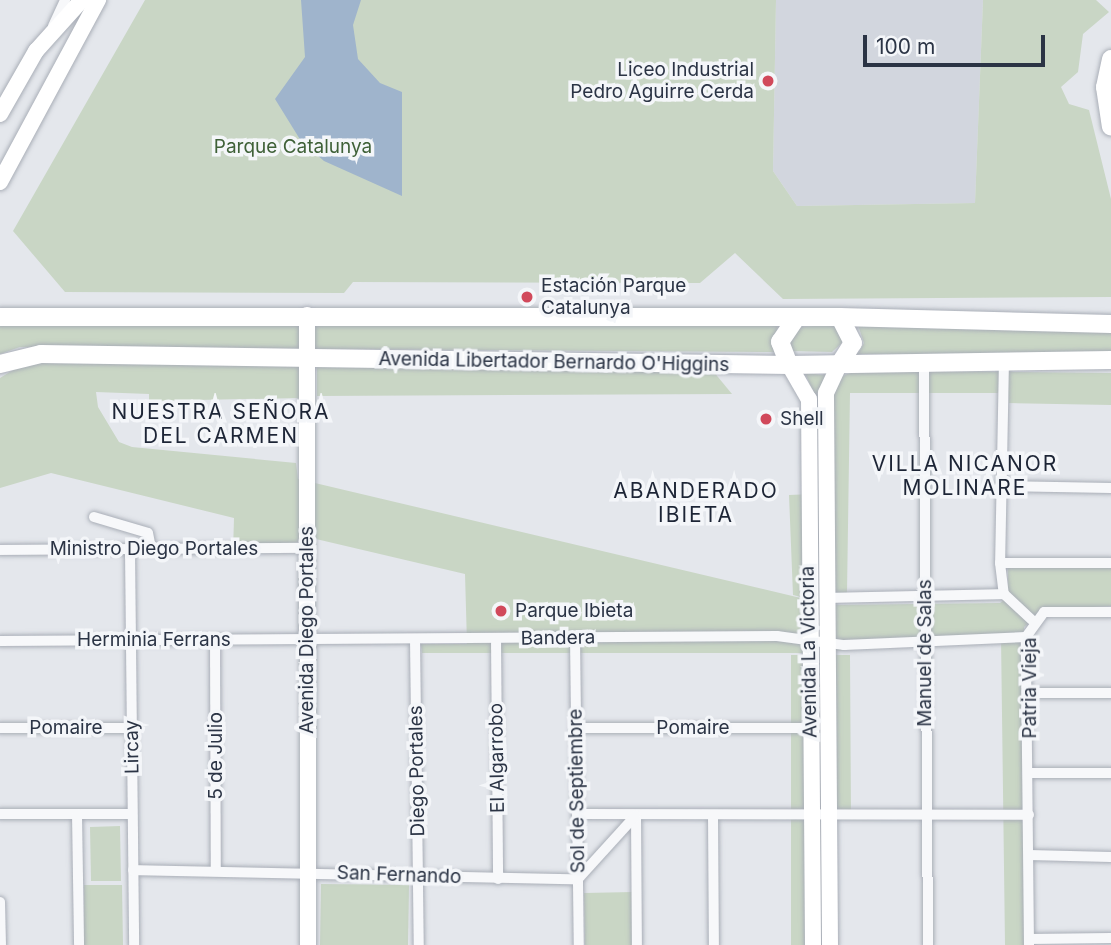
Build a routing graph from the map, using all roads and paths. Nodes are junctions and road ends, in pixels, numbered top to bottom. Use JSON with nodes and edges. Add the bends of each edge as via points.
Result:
{"nodes":[{"id":1,"x":65,"y":0,"type":"edge"},
{"id":2,"x":82,"y":0,"type":"edge"},
{"id":3,"x":98,"y":0,"type":"edge"},
{"id":4,"x":48,"y":36,"type":"junction"},
{"id":5,"x":1111,"y":59,"type":"edge"},
{"id":6,"x":0,"y":114,"type":"edge"},
{"id":7,"x":1111,"y":127,"type":"edge"},
{"id":8,"x":1,"y":177,"type":"edge"},
{"id":9,"x":307,"y":315,"type":"junction"},
{"id":10,"x":0,"y":317,"type":"edge"},
{"id":11,"x":839,"y":317,"type":"junction"},
{"id":12,"x":796,"y":318,"type":"junction"},
{"id":13,"x":1111,"y":324,"type":"edge"},
{"id":14,"x":307,"y":358,"type":"junction"},
{"id":15,"x":1004,"y":360,"type":"junction"},
{"id":16,"x":1111,"y":360,"type":"edge"},
{"id":17,"x":924,"y":361,"type":"junction"},
{"id":18,"x":0,"y":364,"type":"edge"},
{"id":19,"x":789,"y":365,"type":"junction"},
{"id":20,"x":839,"y":365,"type":"junction"},
{"id":21,"x":1000,"y":486,"type":"junction"},
{"id":22,"x":1111,"y":488,"type":"edge"},
{"id":23,"x":94,"y":517,"type":"dead end"},
{"id":24,"x":307,"y":548,"type":"junction"},
{"id":25,"x":130,"y":549,"type":"junction"},
{"id":26,"x":151,"y":549,"type":"junction"},
{"id":27,"x":0,"y":550,"type":"edge"},
{"id":28,"x":1000,"y":563,"type":"junction"},
{"id":29,"x":1111,"y":563,"type":"edge"},
{"id":30,"x":1004,"y":594,"type":"junction"},
{"id":31,"x":925,"y":596,"type":"junction"},
{"id":32,"x":830,"y":598,"type":"junction"},
{"id":33,"x":1111,"y":612,"type":"edge"},
{"id":34,"x":1032,"y":620,"type":"junction"},
{"id":35,"x":1026,"y":637,"type":"junction"},
{"id":36,"x":496,"y":638,"type":"junction"},
{"id":37,"x":575,"y":638,"type":"junction"},
{"id":38,"x":415,"y":639,"type":"junction"},
{"id":39,"x":0,"y":640,"type":"edge"},
{"id":40,"x":215,"y":640,"type":"junction"},
{"id":41,"x":307,"y":640,"type":"junction"},
{"id":42,"x":809,"y":640,"type":"junction"},
{"id":43,"x":131,"y":641,"type":"junction"},
{"id":44,"x":830,"y":645,"type":"junction"},
{"id":45,"x":924,"y":645,"type":"junction"},
{"id":46,"x":1029,"y":693,"type":"junction"},
{"id":47,"x":1111,"y":693,"type":"edge"},
{"id":48,"x":810,"y":727,"type":"junction"},
{"id":49,"x":0,"y":728,"type":"edge"},
{"id":50,"x":131,"y":728,"type":"junction"},
{"id":51,"x":576,"y":728,"type":"junction"},
{"id":52,"x":1030,"y":772,"type":"junction"},
{"id":53,"x":1111,"y":774,"type":"edge"},
{"id":54,"x":0,"y":814,"type":"edge"},
{"id":55,"x":78,"y":814,"type":"junction"},
{"id":56,"x":132,"y":814,"type":"junction"},
{"id":57,"x":577,"y":814,"type":"junction"},
{"id":58,"x":636,"y":815,"type":"junction"},
{"id":59,"x":712,"y":815,"type":"junction"},
{"id":60,"x":1029,"y":815,"type":"junction"},
{"id":61,"x":810,"y":816,"type":"junction"},
{"id":62,"x":829,"y":816,"type":"junction"},
{"id":63,"x":926,"y":816,"type":"junction"},
{"id":64,"x":1029,"y":855,"type":"junction"},
{"id":65,"x":1111,"y":857,"type":"edge"},
{"id":66,"x":133,"y":870,"type":"junction"},
{"id":67,"x":216,"y":871,"type":"junction"},
{"id":68,"x":308,"y":871,"type":"junction"},
{"id":69,"x":419,"y":878,"type":"junction"},
{"id":70,"x":498,"y":879,"type":"junction"},
{"id":71,"x":578,"y":879,"type":"junction"},
{"id":72,"x":0,"y":902,"type":"edge"},
{"id":73,"x":1111,"y":938,"type":"edge"},
{"id":74,"x":1029,"y":942,"type":"edge"},
{"id":75,"x":1,"y":945,"type":"edge"},
{"id":76,"x":79,"y":945,"type":"edge"},
{"id":77,"x":134,"y":945,"type":"edge"},
{"id":78,"x":308,"y":945,"type":"edge"},
{"id":79,"x":419,"y":945,"type":"edge"},
{"id":80,"x":579,"y":945,"type":"edge"},
{"id":81,"x":637,"y":945,"type":"edge"},
{"id":82,"x":714,"y":945,"type":"edge"},
{"id":83,"x":813,"y":945,"type":"edge"},
{"id":84,"x":830,"y":945,"type":"edge"},
{"id":85,"x":928,"y":945,"type":"edge"}],
"edges":[{"from":1,"to":4,"type":"street"},
{"from":2,"to":4,"type":"main road"},
{"from":3,"to":8,"type":"main road"},
{"from":4,"to":6,"type":"main road"},
{"from":5,"to":7,"type":"main road","via":[[1105,87]]},
{"from":9,"to":10,"type":"main road"},
{"from":9,"to":12,"type":"main road"},
{"from":9,"to":14,"type":"main road","name":"Avenida Diego Portales"},
{"from":11,"to":12,"type":"main road"},
{"from":11,"to":13,"type":"main road"},
{"from":11,"to":20,"type":"main road","via":[[853,343]]},
{"from":12,"to":19,"type":"main road","via":[[780,342]]},
{"from":14,"to":18,"type":"main road","name":"Avenida Libertador Bernardo O'Higgins","via":[[41,354]]},
{"from":14,"to":19,"type":"main road","name":"Avenida Libertador Bernardo O'Higgins"},
{"from":14,"to":24,"type":"main road","name":"Avenida Diego Portales"},
{"from":15,"to":16,"type":"main road","name":"Avenida Libertador Bernardo O'Higgins"},
{"from":15,"to":17,"type":"main road","name":"Avenida Libertador Bernardo O'Higgins"},
{"from":15,"to":21,"type":"street"},
{"from":17,"to":20,"type":"main road","name":"Avenida Libertador Bernardo O'Higgins"},
{"from":17,"to":31,"type":"street","name":"Manuel de Salas"},
{"from":19,"to":20,"type":"main road","name":"Avenida Libertador Bernardo O'Higgins"},
{"from":19,"to":42,"type":"main road","name":"Avenida La Victoria","via":[[809,399]]},
{"from":20,"to":32,"type":"main road","name":"Avenida La Victoria","via":[[826,393]]},
{"from":21,"to":22,"type":"street"},
{"from":21,"to":28,"type":"street"},
{"from":23,"to":26,"type":"street","via":[[148,533]]},
{"from":24,"to":26,"type":"street","name":"Ministro Diego Portales"},
{"from":24,"to":41,"type":"main road","name":"Avenida Diego Portales"},
{"from":25,"to":26,"type":"street","name":"Ministro Diego Portales"},
{"from":25,"to":27,"type":"street","name":"Ministro Diego Portales"},
{"from":25,"to":43,"type":"street","name":"Lircay"},
{"from":28,"to":29,"type":"street"},
{"from":28,"to":30,"type":"street"},
{"from":30,"to":31,"type":"street"},
{"from":30,"to":34,"type":"street","name":"Patria Vieja"},
{"from":31,"to":32,"type":"street"},
{"from":31,"to":45,"type":"street","name":"Manuel de Salas"},
{"from":32,"to":44,"type":"main road","name":"Avenida La Victoria"},
{"from":33,"to":34,"type":"street","via":[[1044,612]]},
{"from":34,"to":35,"type":"street","name":"Patria Vieja"},
{"from":35,"to":45,"type":"street","name":"Bandera"},
{"from":35,"to":46,"type":"street","name":"Patria Vieja"},
{"from":36,"to":37,"type":"street","name":"Bandera"},
{"from":36,"to":38,"type":"street","name":"Bandera"},
{"from":36,"to":70,"type":"street","name":"El Algarrobo"},
{"from":37,"to":42,"type":"street","name":"Bandera"},
{"from":37,"to":51,"type":"street","name":"Sol de Septiembre"},
{"from":38,"to":41,"type":"street","name":"Bandera"},
{"from":38,"to":69,"type":"street","name":"Diego Portales"},
{"from":39,"to":43,"type":"street","name":"Herminia Ferrans"},
{"from":40,"to":41,"type":"street","name":"Herminia Ferrans"},
{"from":40,"to":43,"type":"street","name":"Herminia Ferrans"},
{"from":40,"to":67,"type":"street","name":"5 de Julio"},
{"from":41,"to":68,"type":"main road","name":"Avenida Diego Portales"},
{"from":42,"to":44,"type":"street","name":"Bandera"},
{"from":42,"to":48,"type":"main road","name":"Avenida La Victoria"},
{"from":43,"to":50,"type":"street","name":"Lircay"},
{"from":44,"to":45,"type":"street","name":"Bandera"},
{"from":44,"to":62,"type":"main road","name":"Avenida La Victoria"},
{"from":45,"to":63,"type":"street","name":"Manuel de Salas"},
{"from":46,"to":47,"type":"street"},
{"from":46,"to":52,"type":"street","name":"Patria Vieja"},
{"from":48,"to":51,"type":"street","name":"Pomaire"},
{"from":48,"to":61,"type":"main road","name":"Avenida La Victoria"},
{"from":49,"to":50,"type":"street","name":"Pomaire"},
{"from":50,"to":56,"type":"street","name":"Lircay"},
{"from":51,"to":57,"type":"street","name":"Sol de Septiembre"},
{"from":52,"to":53,"type":"street"},
{"from":52,"to":60,"type":"street","name":"Patria Vieja"},
{"from":54,"to":55,"type":"street"},
{"from":55,"to":56,"type":"street"},
{"from":55,"to":76,"type":"street"},
{"from":56,"to":66,"type":"street","name":"Lircay"},
{"from":57,"to":58,"type":"street"},
{"from":57,"to":71,"type":"street","name":"Sol de Septiembre"},
{"from":58,"to":59,"type":"street"},
{"from":58,"to":71,"type":"street"},
{"from":58,"to":81,"type":"street"},
{"from":59,"to":61,"type":"street"},
{"from":59,"to":82,"type":"street"},
{"from":60,"to":63,"type":"street"},
{"from":60,"to":64,"type":"street","name":"Patria Vieja"},
{"from":61,"to":62,"type":"street"},
{"from":61,"to":83,"type":"main road","name":"Avenida La Victoria"},
{"from":62,"to":63,"type":"street"},
{"from":62,"to":84,"type":"main road","name":"Avenida La Victoria"},
{"from":63,"to":85,"type":"street","name":"Manuel de Salas"},
{"from":64,"to":65,"type":"street"},
{"from":64,"to":74,"type":"street","name":"Patria Vieja"},
{"from":66,"to":67,"type":"street","name":"San Fernando"},
{"from":66,"to":77,"type":"street","name":"Lircay"},
{"from":67,"to":68,"type":"street","name":"San Fernando"},
{"from":68,"to":69,"type":"street","name":"San Fernando"},
{"from":68,"to":78,"type":"main road","name":"Avenida Diego Portales"},
{"from":69,"to":70,"type":"street","name":"San Fernando"},
{"from":69,"to":79,"type":"street","name":"Diego Portales"},
{"from":70,"to":71,"type":"street","name":"San Fernando"},
{"from":71,"to":80,"type":"street","name":"Sol de Septiembre"},
{"from":72,"to":75,"type":"street"},
{"from":73,"to":74,"type":"street"}]}
